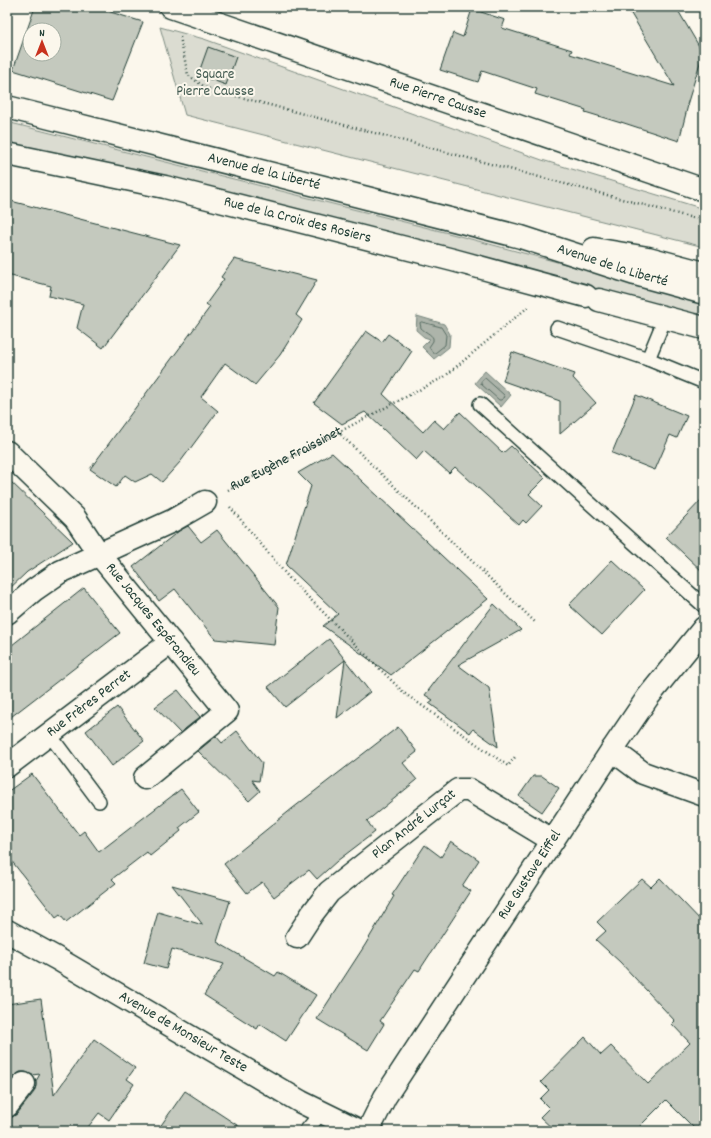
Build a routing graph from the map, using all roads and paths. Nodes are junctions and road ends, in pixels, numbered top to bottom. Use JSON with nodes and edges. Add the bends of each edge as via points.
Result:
{"nodes":[{"id":1,"x":171,"y":7,"type":"edge"},
{"id":2,"x":180,"y":33,"type":"dead end"},
{"id":3,"x":7,"y":107,"type":"edge"},
{"id":4,"x":7,"y":154,"type":"edge"},
{"id":5,"x":704,"y":190,"type":"edge"},
{"id":6,"x":704,"y":221,"type":"edge"},
{"id":7,"x":521,"y":237,"type":"junction"},
{"id":8,"x":704,"y":273,"type":"edge"},
{"id":9,"x":553,"y":287,"type":"junction"},
{"id":10,"x":704,"y":293,"type":"edge"},
{"id":11,"x":665,"y":318,"type":"junction"},
{"id":12,"x":557,"y":328,"type":"dead end"},
{"id":13,"x":704,"y":328,"type":"edge"},
{"id":14,"x":648,"y":359,"type":"junction"},
{"id":15,"x":704,"y":382,"type":"edge"},
{"id":16,"x":480,"y":404,"type":"dead end"},
{"id":17,"x":338,"y":432,"type":"junction"},
{"id":18,"x":7,"y":452,"type":"edge"},
{"id":19,"x":212,"y":498,"type":"junction"},
{"id":20,"x":99,"y":554,"type":"junction"},
{"id":21,"x":704,"y":606,"type":"edge"},
{"id":22,"x":7,"y":613,"type":"edge"},
{"id":23,"x":535,"y":622,"type":"dead end"},
{"id":24,"x":704,"y":628,"type":"edge"},
{"id":25,"x":172,"y":642,"type":"junction"},
{"id":26,"x":49,"y":734,"type":"junction"},
{"id":27,"x":612,"y":750,"type":"junction"},
{"id":28,"x":515,"y":758,"type":"dead end"},
{"id":29,"x":7,"y":766,"type":"edge"},
{"id":30,"x":145,"y":778,"type":"dead end"},
{"id":31,"x":704,"y":795,"type":"edge"},
{"id":32,"x":99,"y":801,"type":"dead end"},
{"id":33,"x":552,"y":840,"type":"junction"},
{"id":34,"x":7,"y":931,"type":"edge"},
{"id":35,"x":297,"y":937,"type":"dead end"},
{"id":36,"x":24,"y":1084,"type":"dead end"},
{"id":37,"x":7,"y":1106,"type":"edge"},
{"id":38,"x":321,"y":1112,"type":"junction"},
{"id":39,"x":306,"y":1131,"type":"edge"},
{"id":40,"x":360,"y":1131,"type":"edge"},
{"id":41,"x":368,"y":1131,"type":"edge"}],
"edges":[{"from":1,"to":5,"type":"street","name":"Rue Pierre Causse"},
{"from":2,"to":6,"type":"path","via":[[188,75],[206,88]]},
{"from":3,"to":7,"type":"street","name":"Avenue de la Liberté"},
{"from":4,"to":9,"type":"street","name":"Rue de la Croix des Rosiers","via":[[165,187]]},
{"from":7,"to":8,"type":"street","name":"Avenue de la Liberté","via":[[648,258]]},
{"from":7,"to":10,"type":"street","name":"Avenue de la Liberté","via":[[635,274]]},
{"from":9,"to":11,"type":"street","name":"Rue de la Croix des Rosiers"},
{"from":9,"to":17,"type":"path","name":"Rue Eugène Fraissinet","via":[[444,377]]},
{"from":11,"to":13,"type":"street","name":"Rue de la Croix des Rosiers"},
{"from":11,"to":14,"type":"lane"},
{"from":12,"to":14,"type":"lane"},
{"from":14,"to":15,"type":"lane"},
{"from":16,"to":21,"type":"lane"},
{"from":17,"to":19,"type":"path","name":"Rue Eugène Fraissinet"},
{"from":17,"to":23,"type":"path"},
{"from":18,"to":20,"type":"street","name":"Rue Jacques Espérandieu","via":[[75,518]]},
{"from":19,"to":20,"type":"street","via":[[172,521]]},
{"from":19,"to":28,"type":"path","via":[[404,693],[508,766]]},
{"from":20,"to":22,"type":"street","via":[[60,572]]},
{"from":20,"to":25,"type":"street","name":"Rue Jacques Espérandieu"},
{"from":24,"to":27,"type":"street","name":"Rue Gustave Eiffel","via":[[648,697]]},
{"from":25,"to":26,"type":"street","name":"Rue Frères Perret"},
{"from":25,"to":30,"type":"street","name":"Rue Jacques Espérandieu","via":[[226,711]]},
{"from":26,"to":29,"type":"street","name":"Rue Frères Perret"},
{"from":26,"to":32,"type":"lane"},
{"from":27,"to":31,"type":"street","via":[[643,773]]},
{"from":27,"to":33,"type":"street","name":"Rue Gustave Eiffel"},
{"from":33,"to":35,"type":"street","name":"Plan André Lurçat","via":[[469,790],[458,790],[329,892]]},
{"from":33,"to":41,"type":"street","name":"Rue Gustave Eiffel","via":[[385,1097]]},
{"from":34,"to":38,"type":"street","name":"Avenue de Monsieur Teste"},
{"from":36,"to":37,"type":"street"},
{"from":38,"to":39,"type":"lane"},
{"from":38,"to":40,"type":"street","name":"Avenue de Monsieur Teste"}]}
